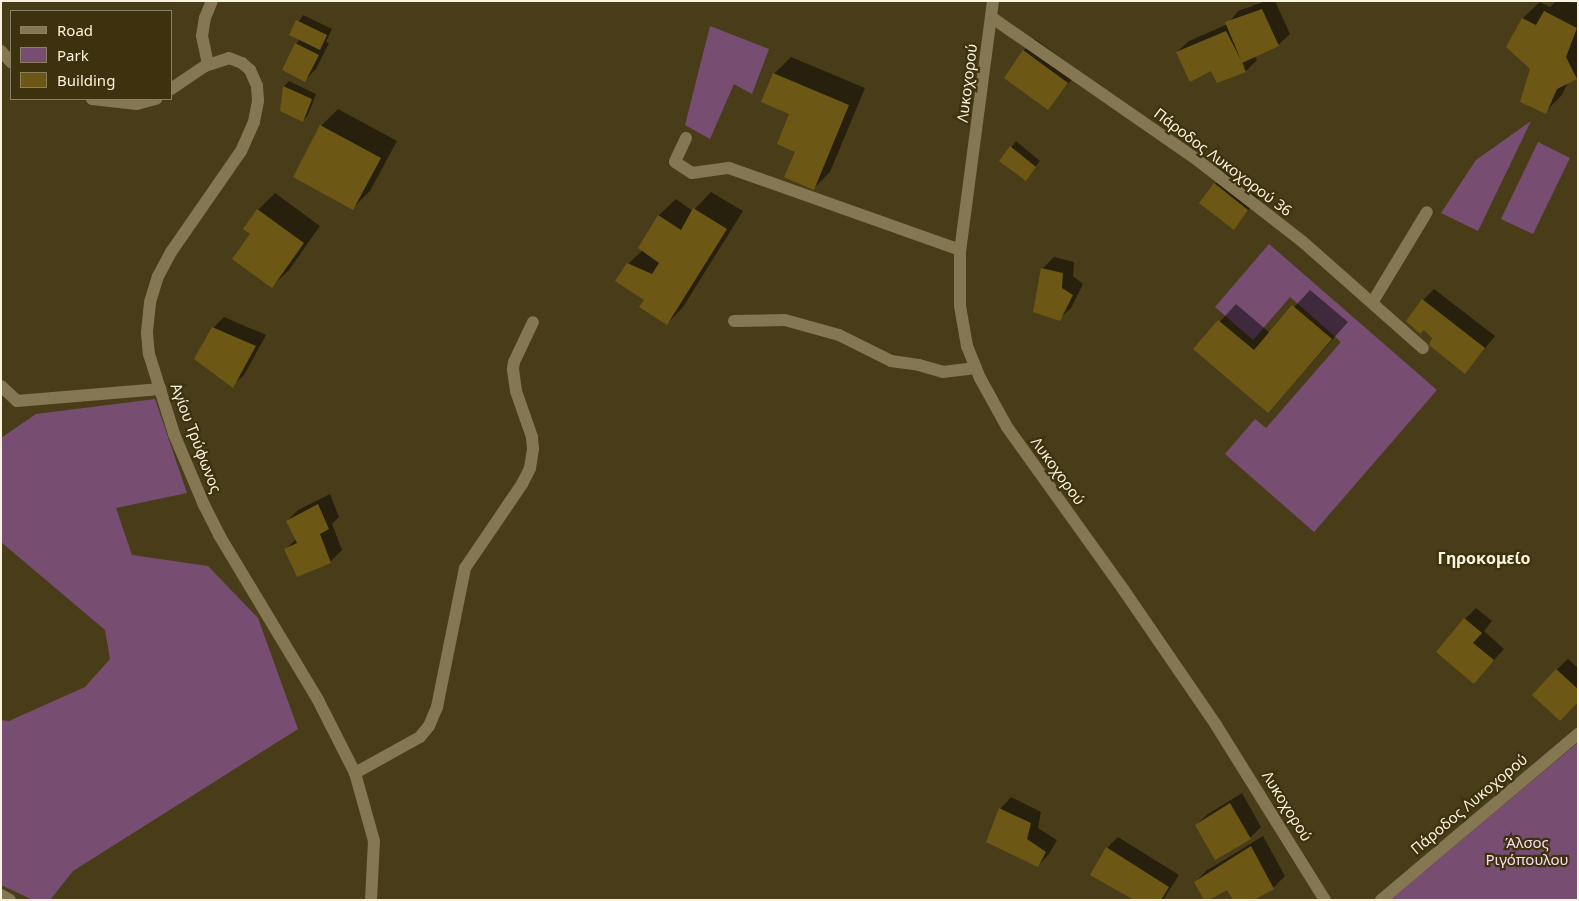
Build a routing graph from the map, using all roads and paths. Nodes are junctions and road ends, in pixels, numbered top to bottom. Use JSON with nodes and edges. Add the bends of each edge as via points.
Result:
{"nodes":[{"id":1,"x":212,"y":1,"type":"edge"},
{"id":2,"x":993,"y":1,"type":"edge"},
{"id":3,"x":991,"y":17,"type":"junction"},
{"id":4,"x":1,"y":51,"type":"edge"},
{"id":5,"x":10,"y":61,"type":"edge"},
{"id":6,"x":208,"y":64,"type":"junction"},
{"id":7,"x":172,"y":88,"type":"edge"},
{"id":8,"x":101,"y":100,"type":"edge"},
{"id":9,"x":152,"y":100,"type":"edge"},
{"id":10,"x":686,"y":138,"type":"dead end"},
{"id":11,"x":1427,"y":212,"type":"dead end"},
{"id":12,"x":960,"y":250,"type":"junction"},
{"id":13,"x":1372,"y":302,"type":"junction"},
{"id":14,"x":734,"y":321,"type":"dead end"},
{"id":15,"x":533,"y":322,"type":"dead end"},
{"id":16,"x":1423,"y":348,"type":"dead end"},
{"id":17,"x":976,"y":368,"type":"junction"},
{"id":18,"x":1,"y":386,"type":"edge"},
{"id":19,"x":160,"y":390,"type":"junction"},
{"id":20,"x":1578,"y":734,"type":"edge"},
{"id":21,"x":355,"y":774,"type":"junction"},
{"id":22,"x":1,"y":895,"type":"edge"},
{"id":23,"x":10,"y":900,"type":"edge"},
{"id":24,"x":371,"y":900,"type":"edge"},
{"id":25,"x":1325,"y":900,"type":"edge"},
{"id":26,"x":1381,"y":900,"type":"edge"}],
"edges":[{"from":1,"to":6,"type":"street","via":[[202,36]]},
{"from":2,"to":3,"type":"street","name":"Λυκοχορού"},
{"from":3,"to":12,"type":"street","name":"Λυκοχορού"},
{"from":3,"to":13,"type":"street","name":"Πάροδος Λυκοχορού 36","via":[[1196,159],[1303,242]]},
{"from":4,"to":5,"type":"street"},
{"from":6,"to":7,"type":"street","name":"Αγίου Τρύφωνος"},
{"from":6,"to":19,"type":"street","name":"Αγίου Τρύφωνος","via":[[229,58],[246,66],[258,91],[256,113],[235,161],[171,252],[158,276],[150,303],[147,333],[149,354]]},
{"from":8,"to":9,"type":"street","via":[[137,104]]},
{"from":10,"to":12,"type":"street","via":[[675,162],[692,173],[729,168]]},
{"from":11,"to":13,"type":"street"},
{"from":12,"to":17,"type":"street","name":"Λυκοχορού","via":[[962,327]]},
{"from":13,"to":16,"type":"street","name":"Πάροδος Λυκοχορού 36"},
{"from":14,"to":17,"type":"street","via":[[785,320],[838,335],[891,361],[943,372]]},
{"from":15,"to":21,"type":"street","via":[[513,370],[516,391],[532,437],[530,468],[465,568],[437,707],[420,737]]},
{"from":17,"to":25,"type":"street","name":"Λυκοχορού","via":[[1007,427],[1124,589],[1216,725]]},
{"from":18,"to":19,"type":"street","via":[[17,401]]},
{"from":19,"to":21,"type":"street","name":"Αγίου Τρύφωνος","via":[[174,434],[204,506],[318,700]]},
{"from":20,"to":26,"type":"street","name":"Πάροδος Λυκοχορού"},
{"from":21,"to":24,"type":"street","name":"Αγίου Τρύφωνος","via":[[374,841]]},
{"from":22,"to":23,"type":"street"}]}
